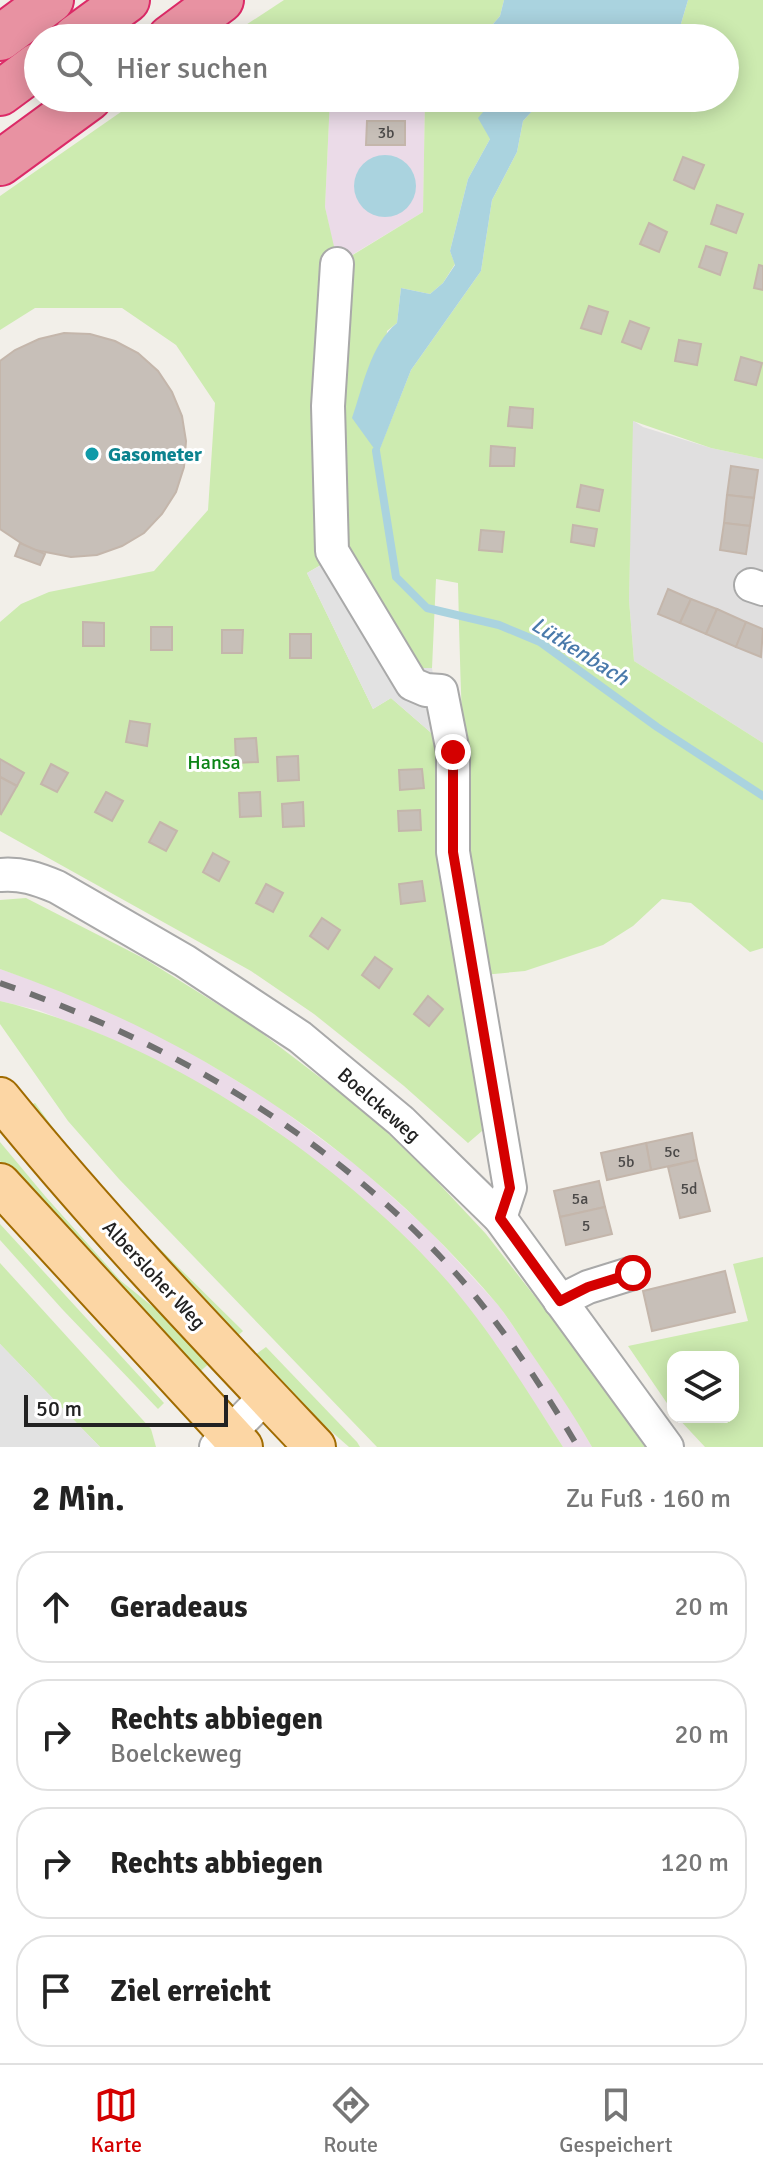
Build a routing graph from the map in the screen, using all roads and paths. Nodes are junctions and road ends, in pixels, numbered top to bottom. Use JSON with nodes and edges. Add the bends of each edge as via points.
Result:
{"nodes":[{"id":1,"x":51,"y":0,"type":"edge"},
{"id":2,"x":127,"y":0,"type":"edge"},
{"id":3,"x":221,"y":0,"type":"edge"},
{"id":4,"x":94,"y":24,"type":"edge"},
{"id":5,"x":189,"y":24,"type":"edge"},
{"id":6,"x":0,"y":38,"type":"edge"},
{"id":7,"x":24,"y":75,"type":"edge"},
{"id":8,"x":0,"y":93,"type":"edge"},
{"id":9,"x":70,"y":112,"type":"edge"},
{"id":10,"x":0,"y":163,"type":"edge"},
{"id":11,"x":337,"y":264,"type":"dead end"},
{"id":12,"x":0,"y":875,"type":"edge"},
{"id":13,"x":0,"y":1098,"type":"edge"},
{"id":14,"x":0,"y":1184,"type":"edge"},
{"id":15,"x":500,"y":1218,"type":"junction"},
{"id":16,"x":633,"y":1273,"type":"dead end"},
{"id":17,"x":560,"y":1301,"type":"junction"},
{"id":18,"x":266,"y":1396,"type":"junction"},
{"id":19,"x":229,"y":1442,"type":"edge"},
{"id":20,"x":314,"y":1447,"type":"edge"},
{"id":21,"x":667,"y":1447,"type":"edge"}],
"edges":[{"from":1,"to":6,"type":"highway"},
{"from":2,"to":4,"type":"highway"},
{"from":3,"to":5,"type":"highway"},
{"from":7,"to":8,"type":"highway"},
{"from":9,"to":10,"type":"highway"},
{"from":11,"to":15,"type":"street","via":[[328,406],[332,551],[412,684],[441,691],[453,752],[453,852],[510,1188]]},
{"from":12,"to":15,"type":"street","name":"Boelckeweg","via":[[35,878],[57,887],[185,961],[300,1037],[401,1121]]},
{"from":13,"to":18,"type":"main road","name":"Albersloher Weg","via":[[80,1194]]},
{"from":14,"to":19,"type":"main road"},
{"from":15,"to":17,"type":"street","name":"Boelckeweg"},
{"from":16,"to":17,"type":"street"},
{"from":17,"to":21,"type":"street","name":"Boelckeweg"},
{"from":18,"to":19,"type":"street"},
{"from":18,"to":20,"type":"main road","name":"Albersloher Weg"}]}
